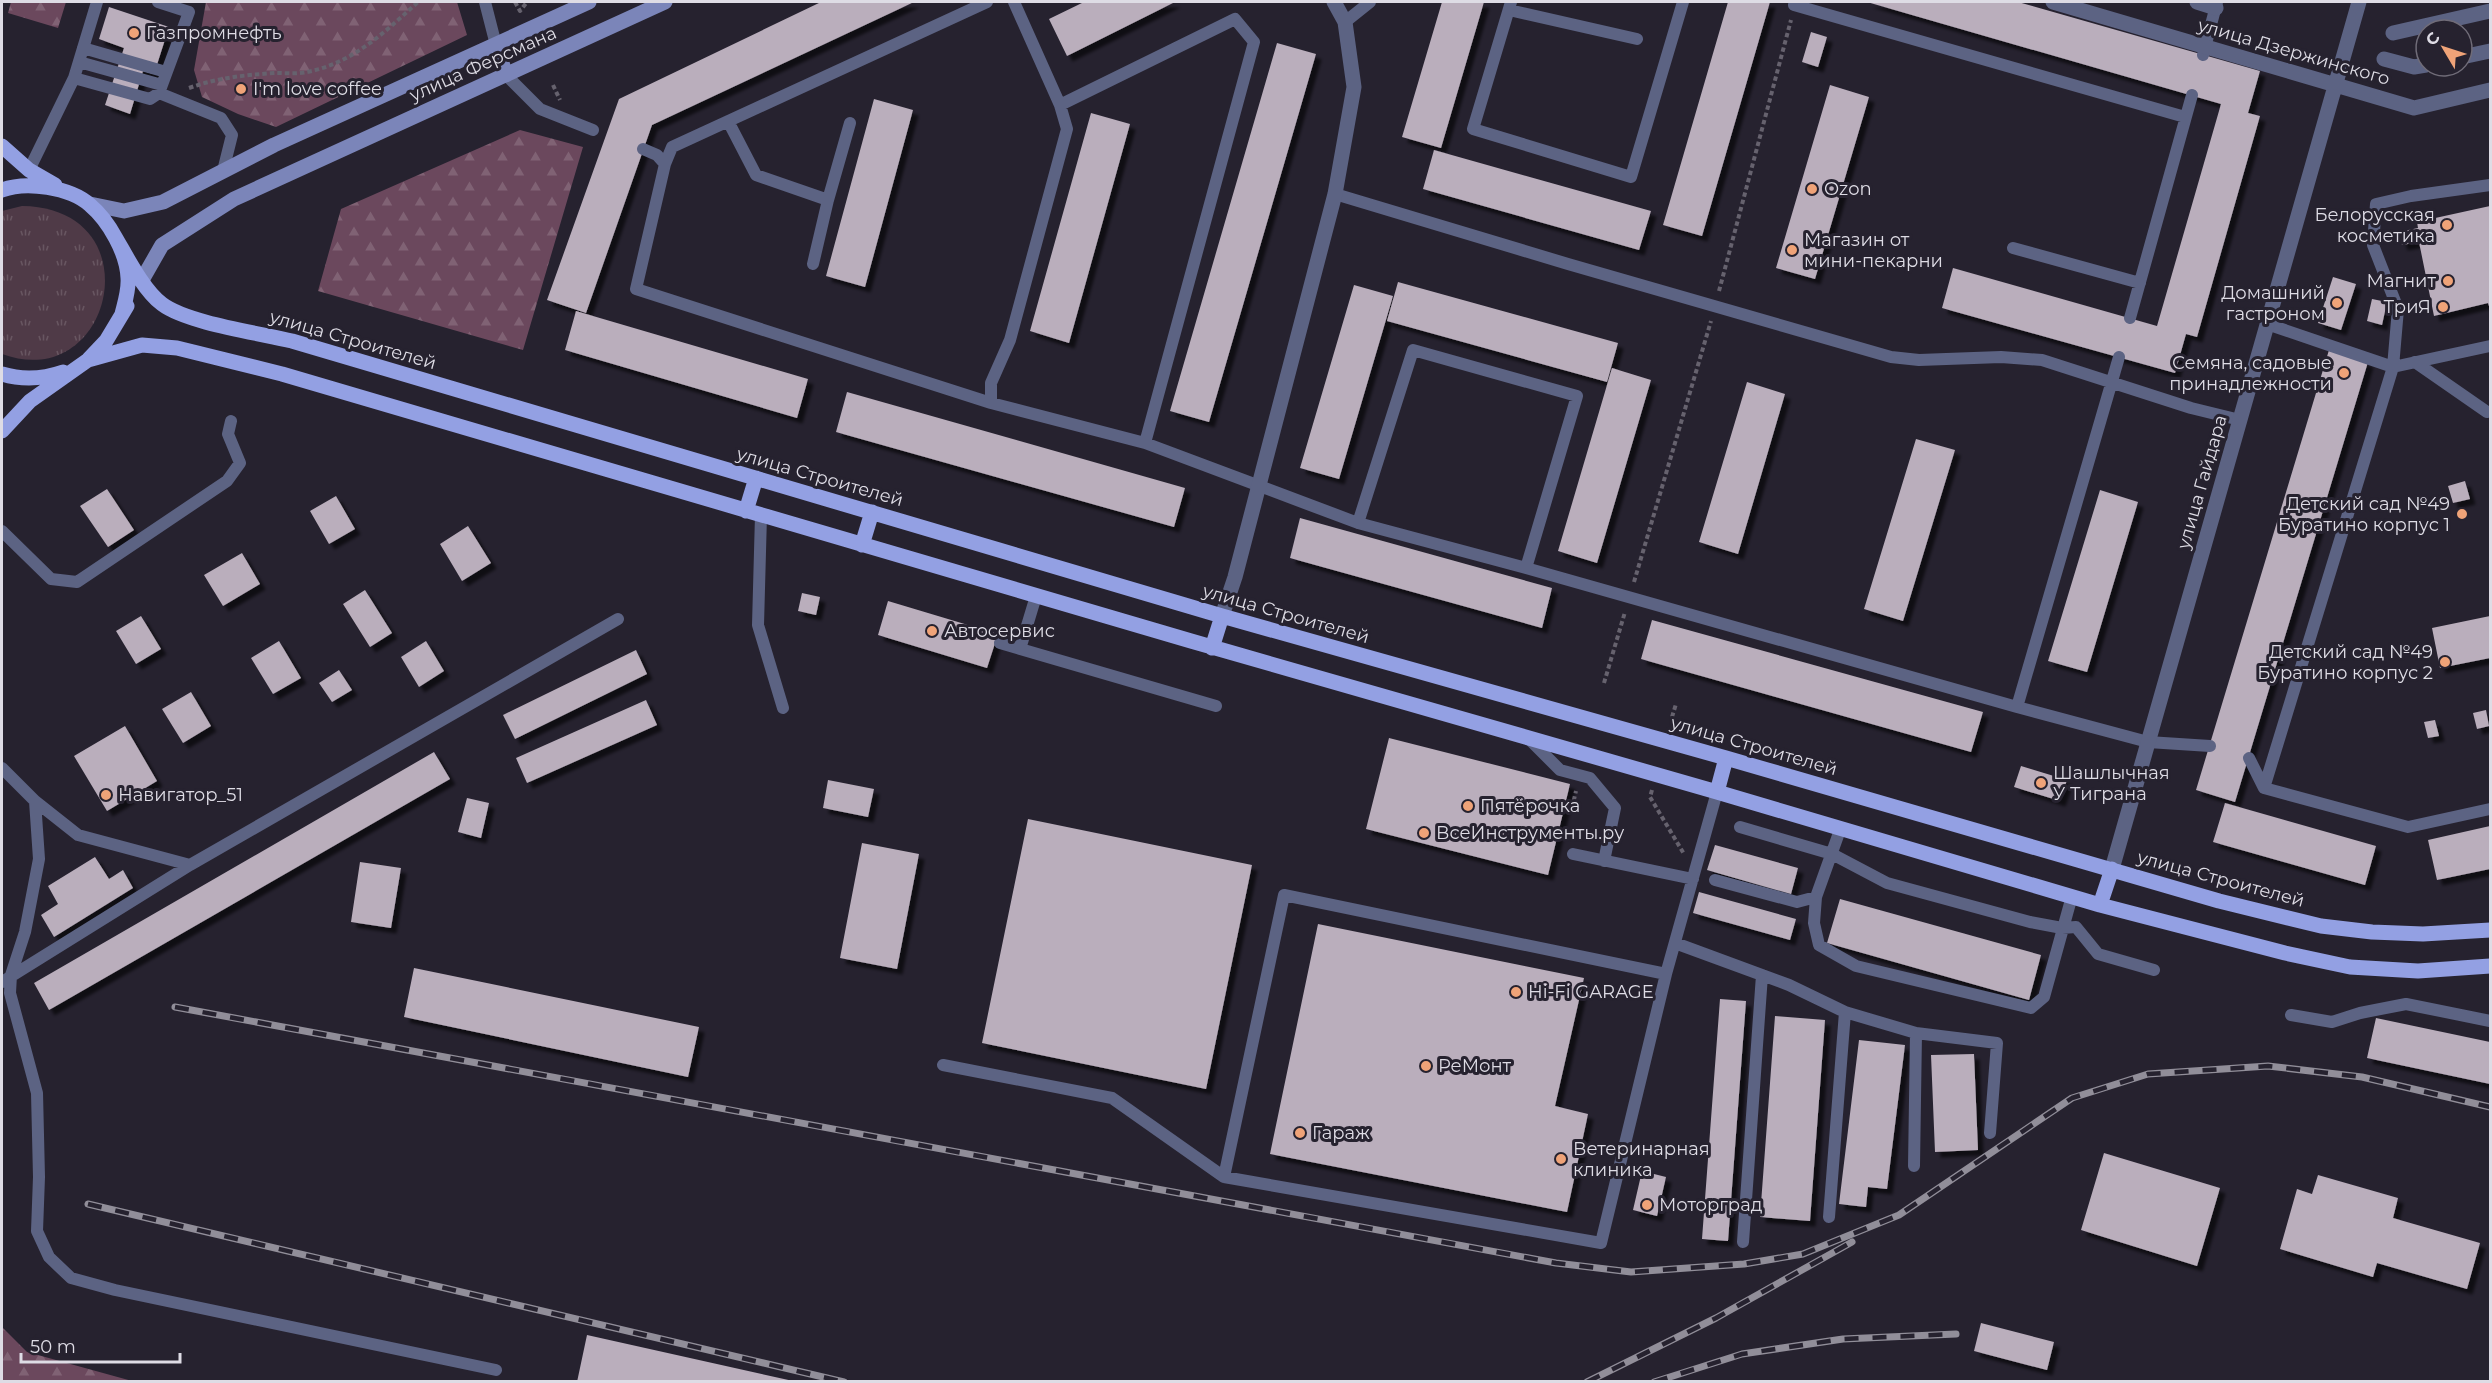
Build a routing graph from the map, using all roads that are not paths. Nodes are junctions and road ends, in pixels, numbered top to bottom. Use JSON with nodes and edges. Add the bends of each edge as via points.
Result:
{"nodes":[{"id":1,"x":97,"y":2,"type":"edge"},
{"id":2,"x":158,"y":2,"type":"edge"},
{"id":3,"x":485,"y":2,"type":"edge"},
{"id":4,"x":589,"y":2,"type":"edge"},
{"id":5,"x":665,"y":2,"type":"edge"},
{"id":6,"x":987,"y":2,"type":"edge"},
{"id":7,"x":1014,"y":2,"type":"edge"},
{"id":8,"x":1334,"y":2,"type":"edge"},
{"id":9,"x":1370,"y":2,"type":"edge"},
{"id":10,"x":1683,"y":2,"type":"edge"},
{"id":11,"x":2053,"y":2,"type":"edge"},
{"id":12,"x":2197,"y":2,"type":"edge"},
{"id":13,"x":2359,"y":2,"type":"edge"},
{"id":14,"x":2217,"y":4,"type":"edge"},
{"id":15,"x":1794,"y":5,"type":"road end"},
{"id":16,"x":1510,"y":6,"type":"edge"},
{"id":17,"x":2490,"y":11,"type":"edge"},
{"id":18,"x":1345,"y":22,"type":"junction"},
{"id":19,"x":2393,"y":33,"type":"dead end"},
{"id":20,"x":1637,"y":39,"type":"dead end"},
{"id":21,"x":496,"y":45,"type":"junction"},
{"id":22,"x":83,"y":48,"type":"junction"},
{"id":23,"x":2204,"y":51,"type":"junction"},
{"id":24,"x":2490,"y":51,"type":"edge"},
{"id":25,"x":2474,"y":54,"type":"edge"},
{"id":26,"x":2384,"y":59,"type":"dead end"},
{"id":27,"x":78,"y":62,"type":"junction"},
{"id":28,"x":2414,"y":67,"type":"edge"},
{"id":29,"x":506,"y":75,"type":"junction"},
{"id":30,"x":74,"y":78,"type":"junction"},
{"id":31,"x":162,"y":83,"type":"junction"},
{"id":32,"x":2336,"y":85,"type":"junction"},
{"id":33,"x":2490,"y":90,"type":"edge"},
{"id":34,"x":2192,"y":95,"type":"dead end"},
{"id":35,"x":1060,"y":105,"type":"junction"},
{"id":36,"x":2185,"y":117,"type":"junction"},
{"id":37,"x":728,"y":121,"type":"junction"},
{"id":38,"x":850,"y":123,"type":"dead end"},
{"id":39,"x":592,"y":130,"type":"dead end"},
{"id":40,"x":2,"y":146,"type":"edge"},
{"id":41,"x":643,"y":149,"type":"dead end"},
{"id":42,"x":665,"y":164,"type":"junction"},
{"id":43,"x":29,"y":170,"type":"junction"},
{"id":44,"x":223,"y":171,"type":"junction"},
{"id":45,"x":2490,"y":185,"type":"edge"},
{"id":46,"x":2,"y":190,"type":"edge"},
{"id":47,"x":1335,"y":194,"type":"junction"},
{"id":48,"x":70,"y":195,"type":"junction"},
{"id":49,"x":828,"y":200,"type":"junction"},
{"id":50,"x":90,"y":204,"type":"junction"},
{"id":51,"x":114,"y":235,"type":"junction"},
{"id":52,"x":2013,"y":248,"type":"dead end"},
{"id":53,"x":813,"y":264,"type":"dead end"},
{"id":54,"x":142,"y":280,"type":"junction"},
{"id":55,"x":2140,"y":282,"type":"junction"},
{"id":56,"x":122,"y":314,"type":"junction"},
{"id":57,"x":2130,"y":318,"type":"dead end"},
{"id":58,"x":2267,"y":324,"type":"junction"},
{"id":59,"x":2490,"y":346,"type":"edge"},
{"id":60,"x":2119,"y":357,"type":"dead end"},
{"id":61,"x":88,"y":360,"type":"junction"},
{"id":62,"x":2415,"y":362,"type":"junction"},
{"id":63,"x":2393,"y":367,"type":"junction"},
{"id":64,"x":73,"y":369,"type":"junction"},
{"id":65,"x":2,"y":376,"type":"edge"},
{"id":66,"x":2113,"y":383,"type":"junction"},
{"id":67,"x":991,"y":403,"type":"junction"},
{"id":68,"x":2487,"y":412,"type":"dead end"},
{"id":69,"x":2240,"y":420,"type":"junction"},
{"id":70,"x":231,"y":421,"type":"dead end"},
{"id":71,"x":2,"y":431,"type":"edge"},
{"id":72,"x":1145,"y":443,"type":"junction"},
{"id":73,"x":756,"y":478,"type":"junction"},
{"id":74,"x":1258,"y":485,"type":"junction"},
{"id":75,"x":872,"y":512,"type":"junction"},
{"id":76,"x":754,"y":513,"type":"junction"},
{"id":77,"x":1358,"y":523,"type":"junction"},
{"id":78,"x":2,"y":531,"type":"edge"},
{"id":79,"x":862,"y":545,"type":"junction"},
{"id":80,"x":1527,"y":568,"type":"junction"},
{"id":81,"x":1036,"y":596,"type":"junction"},
{"id":82,"x":1222,"y":616,"type":"junction"},
{"id":83,"x":618,"y":619,"type":"dead end"},
{"id":84,"x":1000,"y":643,"type":"dead end"},
{"id":85,"x":1212,"y":648,"type":"junction"},
{"id":86,"x":1020,"y":649,"type":"junction"},
{"id":87,"x":1216,"y":706,"type":"dead end"},
{"id":88,"x":2017,"y":706,"type":"junction"},
{"id":89,"x":783,"y":708,"type":"dead end"},
{"id":90,"x":1528,"y":738,"type":"junction"},
{"id":91,"x":2148,"y":742,"type":"junction"},
{"id":92,"x":2210,"y":746,"type":"dead end"},
{"id":93,"x":1726,"y":758,"type":"junction"},
{"id":94,"x":2249,"y":758,"type":"dead end"},
{"id":95,"x":2,"y":768,"type":"edge"},
{"id":96,"x":2264,"y":788,"type":"junction"},
{"id":97,"x":1717,"y":792,"type":"junction"},
{"id":98,"x":34,"y":801,"type":"junction"},
{"id":99,"x":2490,"y":808,"type":"edge"},
{"id":100,"x":1740,"y":827,"type":"dead end"},
{"id":101,"x":1840,"y":830,"type":"junction"},
{"id":102,"x":1573,"y":854,"type":"dead end"},
{"id":103,"x":1832,"y":854,"type":"junction"},
{"id":104,"x":1604,"y":861,"type":"junction"},
{"id":105,"x":190,"y":866,"type":"junction"},
{"id":106,"x":2112,"y":869,"type":"junction"},
{"id":107,"x":1693,"y":879,"type":"junction"},
{"id":108,"x":1715,"y":880,"type":"dead end"},
{"id":109,"x":2072,"y":896,"type":"junction"},
{"id":110,"x":1816,"y":897,"type":"junction"},
{"id":111,"x":2100,"y":904,"type":"junction"},
{"id":112,"x":2062,"y":928,"type":"junction"},
{"id":113,"x":2490,"y":930,"type":"edge"},
{"id":114,"x":1675,"y":943,"type":"junction"},
{"id":115,"x":2490,"y":966,"type":"edge"},
{"id":116,"x":2154,"y":970,"type":"dead end"},
{"id":117,"x":1666,"y":974,"type":"junction"},
{"id":118,"x":1762,"y":975,"type":"junction"},
{"id":119,"x":6,"y":979,"type":"edge"},
{"id":120,"x":1845,"y":1012,"type":"junction"},
{"id":121,"x":2291,"y":1015,"type":"dead end"},
{"id":122,"x":2490,"y":1021,"type":"edge"},
{"id":123,"x":1916,"y":1033,"type":"junction"},
{"id":124,"x":943,"y":1065,"type":"dead end"},
{"id":125,"x":1990,"y":1133,"type":"dead end"},
{"id":126,"x":1914,"y":1166,"type":"dead end"},
{"id":127,"x":1224,"y":1177,"type":"junction"},
{"id":128,"x":1829,"y":1217,"type":"dead end"},
{"id":129,"x":1743,"y":1242,"type":"dead end"},
{"id":130,"x":496,"y":1370,"type":"dead end"}],
"edges":[{"from":1,"to":22,"type":"lane"},
{"from":2,"to":31,"type":"lane","via":[[189,12]]},
{"from":3,"to":21,"type":"lane"},
{"from":4,"to":21,"type":"street","name":"улица Ферсмана"},
{"from":5,"to":29,"type":"street","name":"улица Ферсмана"},
{"from":6,"to":37,"type":"lane"},
{"from":7,"to":35,"type":"lane"},
{"from":8,"to":18,"type":"street"},
{"from":9,"to":18,"type":"lane"},
{"from":10,"to":16,"type":"lane","via":[[1631,177],[1473,129]]},
{"from":11,"to":23,"type":"street","name":"улица Дзержинского"},
{"from":12,"to":14,"type":"street","name":"улица Дзержинского"},
{"from":13,"to":32,"type":"street","name":"улица Гайдара"},
{"from":14,"to":23,"type":"lane"},
{"from":15,"to":36,"type":"lane"},
{"from":16,"to":20,"type":"lane"},
{"from":17,"to":19,"type":"street"},
{"from":18,"to":47,"type":"street","via":[[1354,87]]},
{"from":21,"to":29,"type":"street"},
{"from":21,"to":44,"type":"street","name":"улица Ферсмана"},
{"from":22,"to":27,"type":"lane"},
{"from":22,"to":31,"type":"lane"},
{"from":23,"to":32,"type":"street","name":"улица Дзержинского"},
{"from":24,"to":25,"type":"street"},
{"from":26,"to":28,"type":"street","name":"улица Дзержинского"},
{"from":27,"to":30,"type":"lane"},
{"from":27,"to":31,"type":"lane"},
{"from":29,"to":39,"type":"lane","via":[[540,109]]},
{"from":29,"to":54,"type":"street","name":"улица Ферсмана","via":[[234,199],[162,245]]},
{"from":30,"to":31,"type":"lane","via":[[150,99]]},
{"from":30,"to":43,"type":"lane"},
{"from":31,"to":44,"type":"lane","via":[[179,101],[221,118],[232,135]]},
{"from":32,"to":33,"type":"street","name":"улица Дзержинского","via":[[2414,108]]},
{"from":32,"to":58,"type":"street","name":"улица Гайдара"},
{"from":34,"to":36,"type":"lane"},
{"from":35,"to":67,"type":"lane","via":[[1067,129],[1010,340],[991,383]]},
{"from":35,"to":72,"type":"lane","via":[[1235,19],[1254,42]]},
{"from":36,"to":55,"type":"lane"},
{"from":37,"to":42,"type":"lane","via":[[672,147]]},
{"from":37,"to":49,"type":"lane","via":[[756,175]]},
{"from":38,"to":49,"type":"lane"},
{"from":40,"to":43,"type":"main road"},
{"from":41,"to":42,"type":"lane"},
{"from":42,"to":67,"type":"lane","via":[[636,289]]},
{"from":43,"to":48,"type":"main road"},
{"from":44,"to":50,"type":"street","name":"улица Ферсмана","via":[[163,202],[143,207],[124,211]]},
{"from":45,"to":63,"type":"lane","via":[[2376,204],[2373,245],[2398,309]]},
{"from":46,"to":48,"type":"main road","via":[[28,185]]},
{"from":47,"to":66,"type":"lane","via":[[1891,357],[2042,360]]},
{"from":47,"to":74,"type":"street"},
{"from":48,"to":50,"type":"main road"},
{"from":49,"to":53,"type":"lane"},
{"from":50,"to":51,"type":"main road"},
{"from":51,"to":54,"type":"main road","name":"улица Строителей"},
{"from":51,"to":56,"type":"main road","via":[[128,276]]},
{"from":52,"to":55,"type":"lane"},
{"from":54,"to":56,"type":"main road"},
{"from":54,"to":73,"type":"main road","name":"улица Строителей","via":[[160,303],[180,314],[292,341]]},
{"from":55,"to":57,"type":"lane"},
{"from":56,"to":61,"type":"main road","via":[[106,341]]},
{"from":58,"to":63,"type":"lane"},
{"from":58,"to":69,"type":"street","name":"улица Гайдара"},
{"from":59,"to":62,"type":"lane"},
{"from":60,"to":66,"type":"lane"},
{"from":61,"to":64,"type":"main road"},
{"from":61,"to":76,"type":"main road","via":[[142,345],[177,348],[282,374]]},
{"from":62,"to":63,"type":"lane"},
{"from":62,"to":68,"type":"lane"},
{"from":63,"to":96,"type":"lane"},
{"from":64,"to":65,"type":"main road","via":[[50,377]]},
{"from":64,"to":71,"type":"main road","via":[[30,401]]},
{"from":66,"to":69,"type":"lane"},
{"from":66,"to":88,"type":"lane"},
{"from":67,"to":72,"type":"lane"},
{"from":69,"to":91,"type":"street","name":"улица Гайдара"},
{"from":70,"to":78,"type":"lane","via":[[228,434],[240,462],[227,481],[77,582],[51,579]]},
{"from":72,"to":74,"type":"lane"},
{"from":73,"to":75,"type":"main road","name":"улица Строителей"},
{"from":73,"to":76,"type":"main road"},
{"from":74,"to":77,"type":"lane"},
{"from":74,"to":82,"type":"street"},
{"from":75,"to":79,"type":"main road"},
{"from":75,"to":82,"type":"main road","name":"улица Строителей"},
{"from":76,"to":79,"type":"main road"},
{"from":76,"to":89,"type":"lane","via":[[758,625]]},
{"from":77,"to":80,"type":"lane"},
{"from":77,"to":80,"type":"lane","via":[[1413,350],[1577,396]]},
{"from":79,"to":81,"type":"main road"},
{"from":80,"to":88,"type":"lane"},
{"from":81,"to":85,"type":"main road"},
{"from":81,"to":86,"type":"lane"},
{"from":82,"to":85,"type":"main road"},
{"from":82,"to":93,"type":"main road","name":"улица Строителей"},
{"from":83,"to":105,"type":"lane"},
{"from":84,"to":86,"type":"lane"},
{"from":85,"to":90,"type":"main road"},
{"from":86,"to":87,"type":"lane"},
{"from":88,"to":91,"type":"lane"},
{"from":90,"to":97,"type":"main road"},
{"from":90,"to":104,"type":"lane","via":[[1560,770],[1590,778],[1615,808]]},
{"from":91,"to":92,"type":"lane"},
{"from":91,"to":106,"type":"street","name":"улица Гайдара"},
{"from":93,"to":97,"type":"main road"},
{"from":93,"to":106,"type":"main road","name":"улица Строителей"},
{"from":94,"to":96,"type":"lane"},
{"from":95,"to":98,"type":"lane"},
{"from":96,"to":99,"type":"lane","via":[[2408,827]]},
{"from":97,"to":101,"type":"main road"},
{"from":97,"to":107,"type":"lane"},
{"from":98,"to":105,"type":"lane","via":[[78,835]]},
{"from":98,"to":119,"type":"lane","via":[[39,859],[25,932]]},
{"from":100,"to":103,"type":"lane"},
{"from":101,"to":103,"type":"lane"},
{"from":101,"to":109,"type":"main road"},
{"from":102,"to":104,"type":"lane"},
{"from":103,"to":110,"type":"lane"},
{"from":103,"to":112,"type":"lane","via":[[1887,883]]},
{"from":104,"to":107,"type":"lane"},
{"from":105,"to":119,"type":"lane"},
{"from":106,"to":111,"type":"main road"},
{"from":106,"to":113,"type":"main road","name":"улица Строителей","via":[[2219,902],[2321,926],[2423,934]]},
{"from":107,"to":114,"type":"lane"},
{"from":108,"to":110,"type":"lane","via":[[1797,902]]},
{"from":109,"to":111,"type":"main road"},
{"from":109,"to":112,"type":"lane"},
{"from":110,"to":112,"type":"lane","via":[[1814,923],[1819,945],[1856,966],[2031,1008],[2044,997]]},
{"from":111,"to":115,"type":"main road","via":[[2350,967],[2418,971]]},
{"from":112,"to":116,"type":"lane","via":[[2076,927],[2098,954]]},
{"from":114,"to":117,"type":"lane"},
{"from":114,"to":118,"type":"lane"},
{"from":117,"to":127,"type":"lane","via":[[1601,1243]]},
{"from":117,"to":127,"type":"lane","via":[[1284,895]]},
{"from":118,"to":120,"type":"lane"},
{"from":118,"to":129,"type":"lane"},
{"from":119,"to":130,"type":"lane","via":[[37,1093],[37,1231],[49,1257],[71,1278]]},
{"from":120,"to":123,"type":"lane"},
{"from":120,"to":128,"type":"lane"},
{"from":121,"to":122,"type":"lane","via":[[2332,1022],[2406,1004]]},
{"from":123,"to":125,"type":"lane","via":[[1997,1043]]},
{"from":123,"to":126,"type":"lane"},
{"from":124,"to":127,"type":"lane","via":[[1112,1098]]}]}
